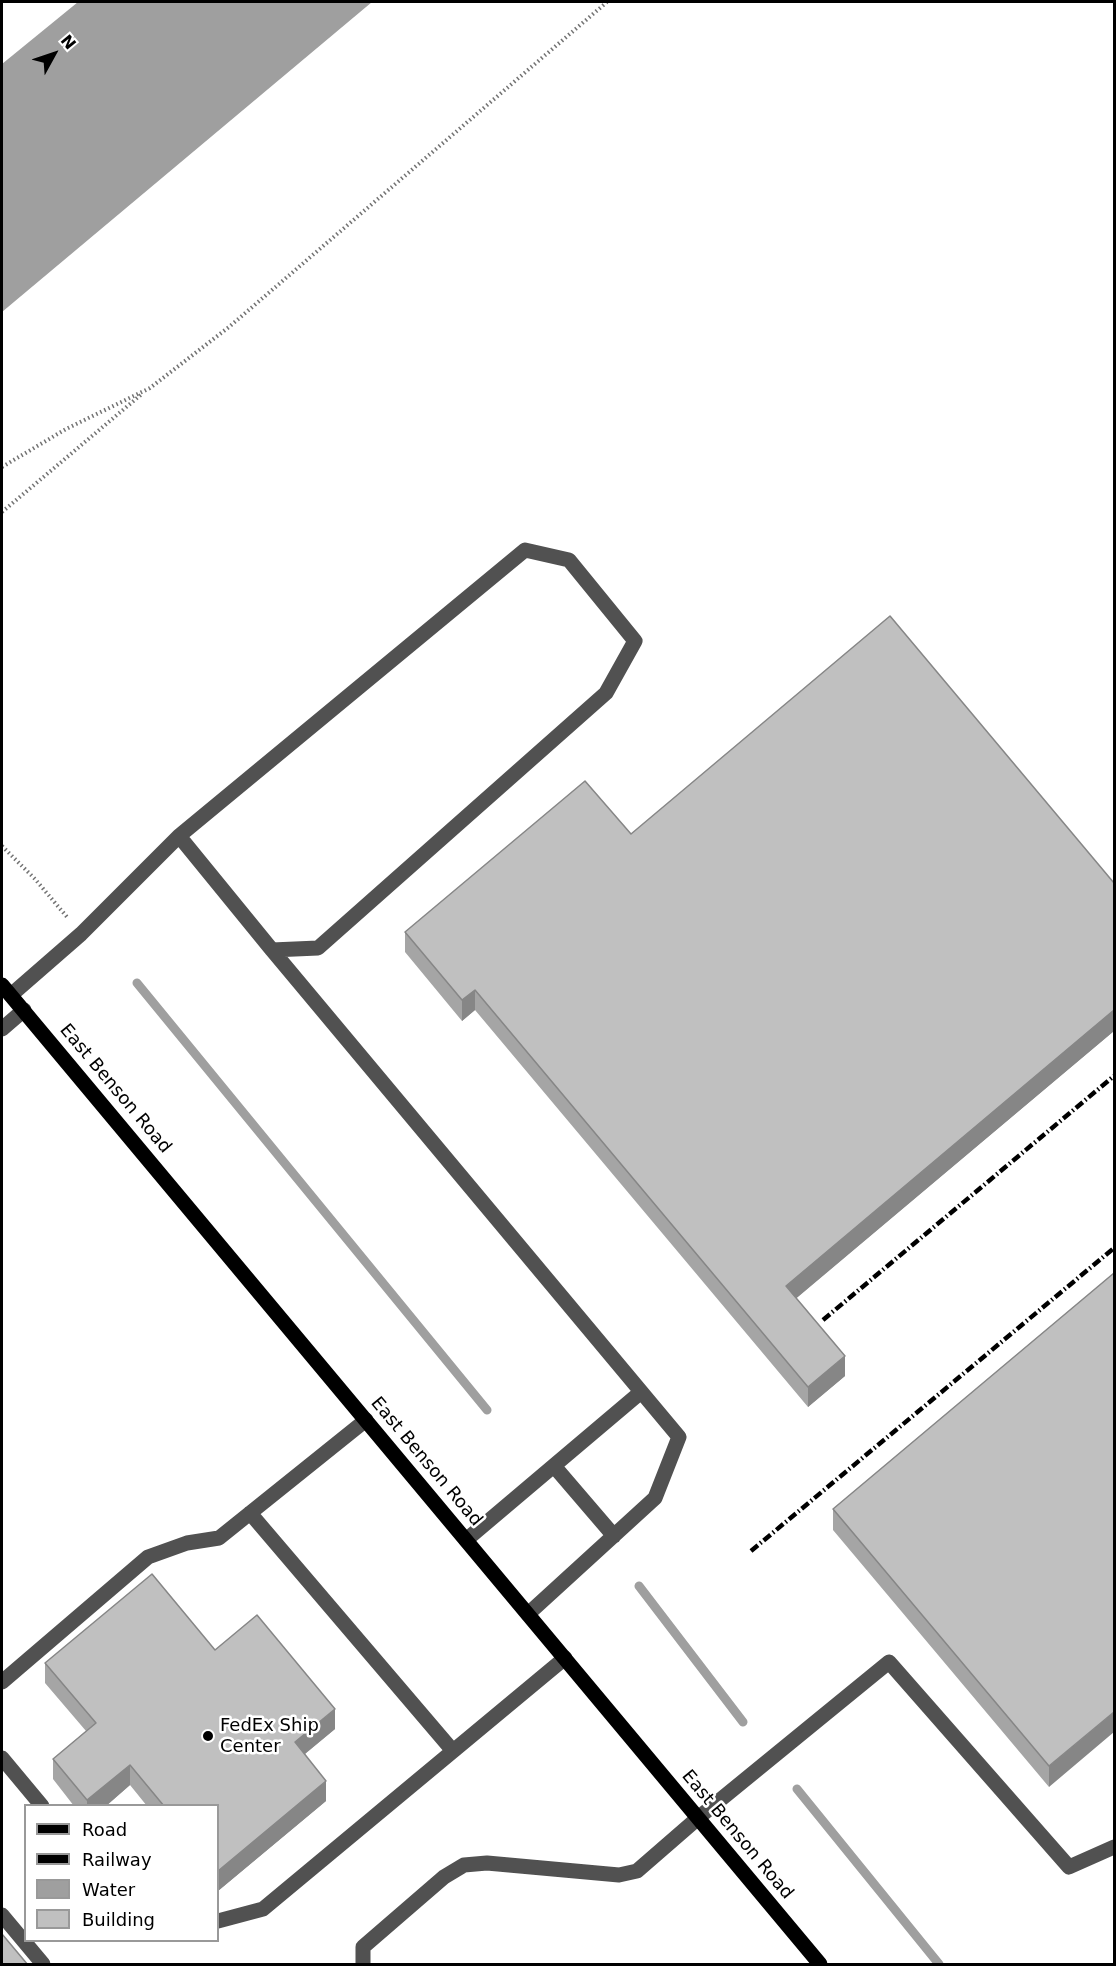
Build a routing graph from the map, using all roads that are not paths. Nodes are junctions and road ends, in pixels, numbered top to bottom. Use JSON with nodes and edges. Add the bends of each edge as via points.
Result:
{"nodes":[{"id":1,"x":180,"y":836,"type":"junction"},
{"id":2,"x":272,"y":950,"type":"junction"},
{"id":3,"x":6,"y":990,"type":"edge"},
{"id":4,"x":24,"y":1010,"type":"junction"},
{"id":5,"x":2,"y":1029,"type":"edge"},
{"id":6,"x":641,"y":1392,"type":"junction"},
{"id":7,"x":366,"y":1420,"type":"junction"},
{"id":8,"x":554,"y":1466,"type":"junction"},
{"id":9,"x":250,"y":1513,"type":"junction"},
{"id":10,"x":614,"y":1536,"type":"junction"},
{"id":11,"x":466,"y":1540,"type":"junction"},
{"id":12,"x":528,"y":1614,"type":"junction"},
{"id":13,"x":565,"y":1658,"type":"junction"},
{"id":14,"x":2,"y":1682,"type":"edge"},
{"id":15,"x":453,"y":1751,"type":"junction"},
{"id":16,"x":2,"y":1758,"type":"edge"},
{"id":17,"x":40,"y":1804,"type":"edge"},
{"id":18,"x":698,"y":1818,"type":"junction"},
{"id":19,"x":1114,"y":1847,"type":"edge"},
{"id":20,"x":2,"y":1915,"type":"edge"},
{"id":21,"x":219,"y":1921,"type":"edge"},
{"id":22,"x":24,"y":1942,"type":"edge"},
{"id":23,"x":24,"y":1942,"type":"edge"},
{"id":24,"x":43,"y":1965,"type":"edge"},
{"id":25,"x":363,"y":1965,"type":"edge"},
{"id":26,"x":820,"y":1965,"type":"edge"}],
"edges":[{"from":1,"to":2,"type":"lane"},
{"from":1,"to":2,"type":"lane","via":[[525,550],[569,560],[635,640],[606,693],[318,948]]},
{"from":1,"to":3,"type":"lane","via":[[81,934]]},
{"from":2,"to":6,"type":"lane"},
{"from":3,"to":4,"type":"main road","name":"East Benson Road"},
{"from":4,"to":5,"type":"lane"},
{"from":4,"to":7,"type":"main road","name":"East Benson Road"},
{"from":6,"to":8,"type":"lane"},
{"from":6,"to":10,"type":"lane","via":[[679,1437],[655,1498]]},
{"from":7,"to":9,"type":"lane"},
{"from":7,"to":11,"type":"main road","name":"East Benson Road"},
{"from":8,"to":10,"type":"lane"},
{"from":8,"to":11,"type":"lane"},
{"from":9,"to":14,"type":"lane","via":[[219,1538],[187,1543],[148,1557]]},
{"from":9,"to":15,"type":"lane"},
{"from":10,"to":12,"type":"lane"},
{"from":11,"to":12,"type":"main road","name":"East Benson Road"},
{"from":12,"to":13,"type":"main road","name":"East Benson Road"},
{"from":13,"to":15,"type":"lane"},
{"from":13,"to":18,"type":"main road","name":"East Benson Road"},
{"from":15,"to":21,"type":"lane","via":[[263,1909]]},
{"from":16,"to":17,"type":"lane"},
{"from":18,"to":19,"type":"lane","via":[[889,1662],[1069,1867]]},
{"from":18,"to":25,"type":"lane","via":[[637,1871],[619,1875],[487,1863],[464,1865],[444,1877],[363,1947]]},
{"from":18,"to":26,"type":"main road","name":"East Benson Road"},
{"from":20,"to":23,"type":"lane"},
{"from":22,"to":24,"type":"lane"}]}
